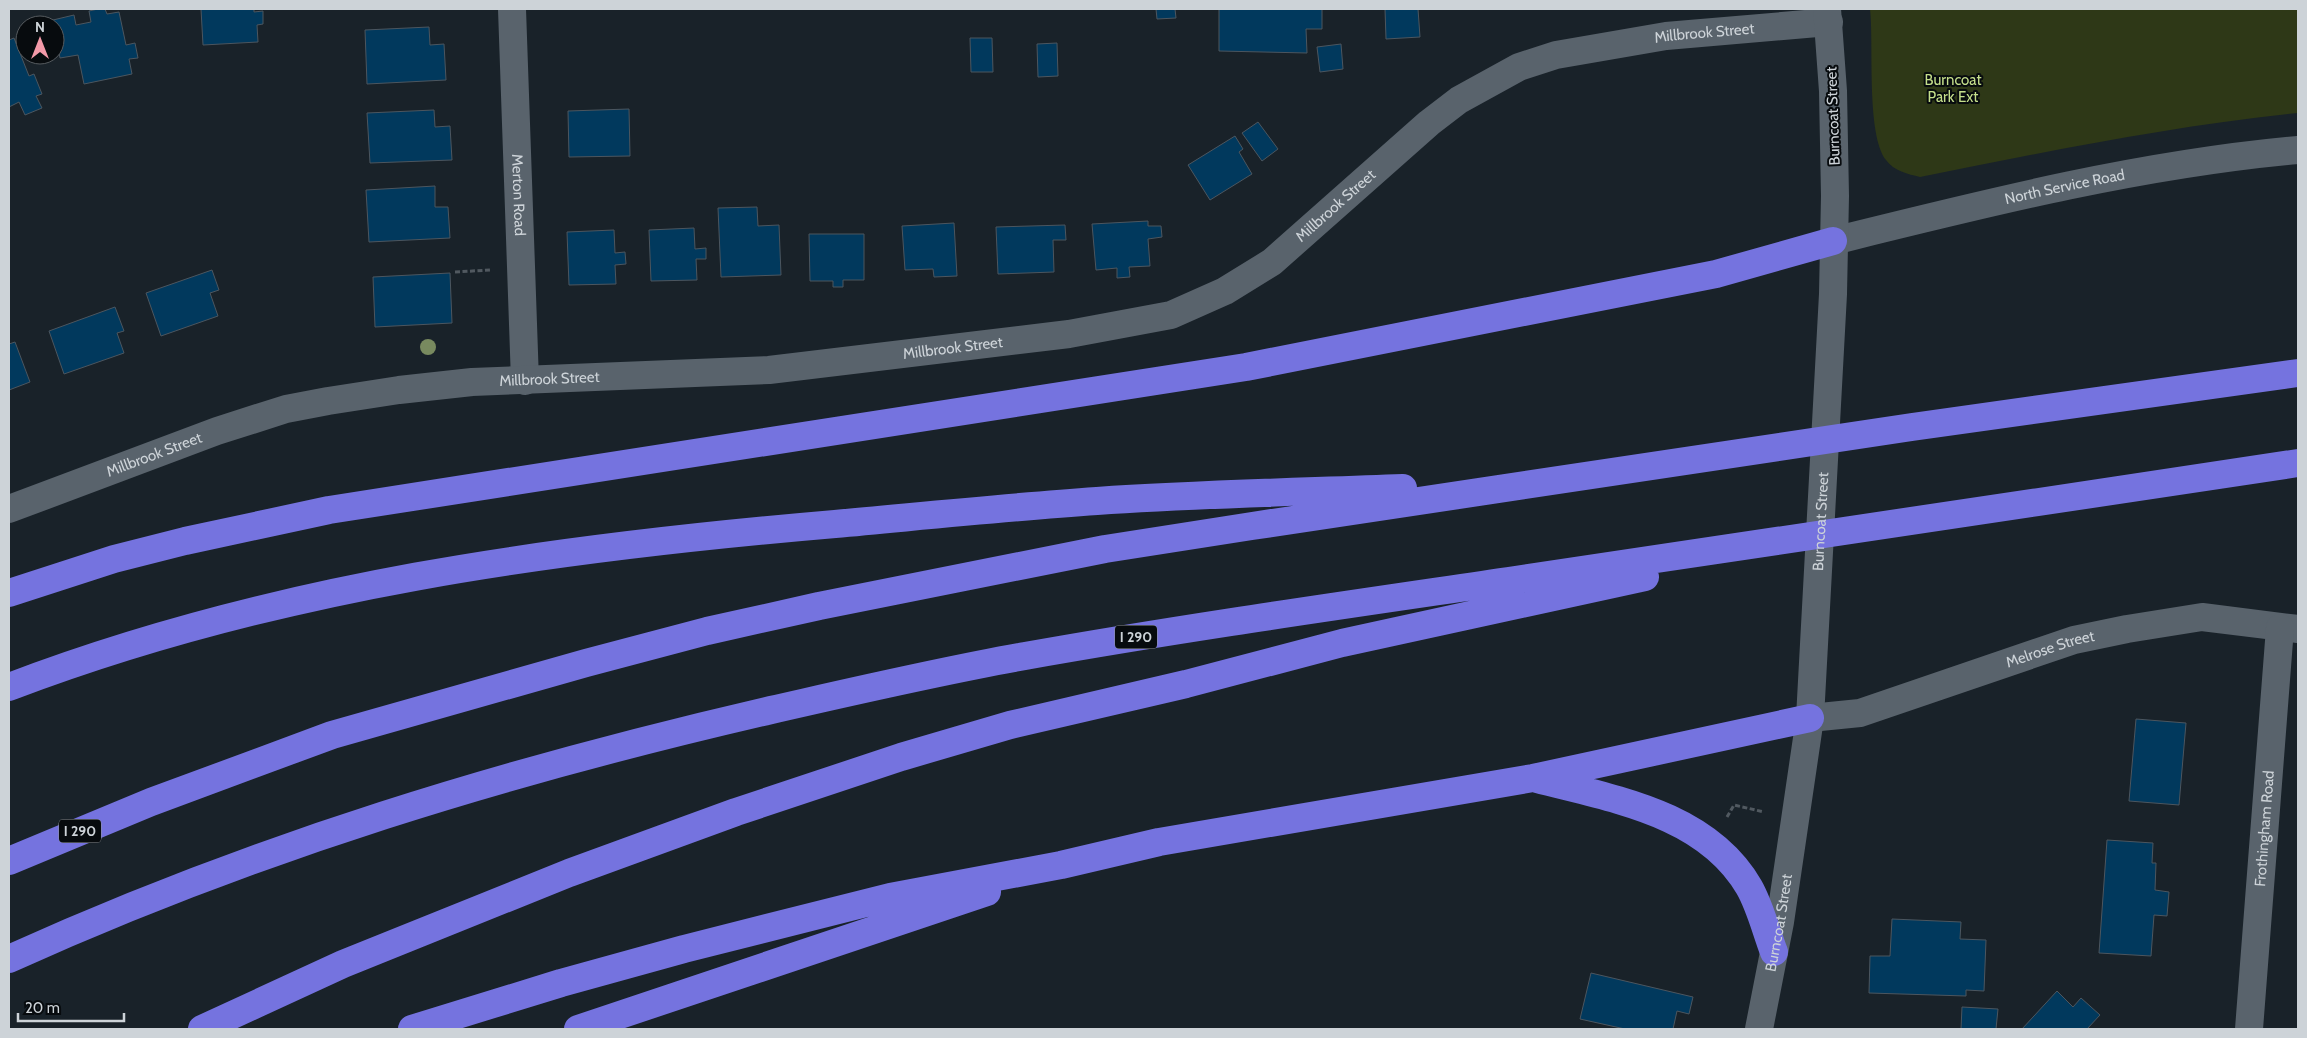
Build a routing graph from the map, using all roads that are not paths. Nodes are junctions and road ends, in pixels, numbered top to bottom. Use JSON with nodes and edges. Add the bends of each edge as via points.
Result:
{"nodes":[{"id":1,"x":512,"y":9,"type":"edge"},
{"id":2,"x":1828,"y":15,"type":"edge"},
{"id":3,"x":2298,"y":150,"type":"edge"},
{"id":4,"x":1833,"y":241,"type":"junction"},
{"id":5,"x":2298,"y":373,"type":"edge"},
{"id":6,"x":525,"y":381,"type":"junction"},
{"id":7,"x":2298,"y":463,"type":"edge"},
{"id":8,"x":1549,"y":481,"type":"junction"},
{"id":9,"x":9,"y":509,"type":"edge"},
{"id":10,"x":1772,"y":542,"type":"junction"},
{"id":11,"x":9,"y":593,"type":"edge"},
{"id":12,"x":2289,"y":629,"type":"edge"},
{"id":13,"x":9,"y":687,"type":"edge"},
{"id":14,"x":1810,"y":718,"type":"junction"},
{"id":15,"x":1533,"y":778,"type":"junction"},
{"id":16,"x":9,"y":860,"type":"edge"},
{"id":17,"x":1061,"y":865,"type":"junction"},
{"id":18,"x":1774,"y":952,"type":"junction"},
{"id":19,"x":9,"y":959,"type":"edge"},
{"id":20,"x":202,"y":1029,"type":"edge"},
{"id":21,"x":412,"y":1029,"type":"edge"},
{"id":22,"x":578,"y":1029,"type":"edge"},
{"id":23,"x":1759,"y":1029,"type":"edge"},
{"id":24,"x":2249,"y":1029,"type":"edge"}],
"edges":[{"from":1,"to":6,"type":"main road","name":"Merton Road"},
{"from":2,"to":4,"type":"main road","name":"Burncoat Street","via":[[1834,148]]},
{"from":2,"to":6,"type":"main road","name":"Millbrook Street","via":[[1666,36],[1556,55],[1519,66],[1459,100],[1272,262],[1225,291],[1171,315],[1069,334],[769,370]]},
{"from":3,"to":4,"type":"main road","name":"North Service Road","via":[[2259,153],[2051,189]]},
{"from":4,"to":11,"type":"highway","via":[[1716,274],[1246,367],[329,510],[114,559]]},
{"from":4,"to":14,"type":"main road","name":"Burncoat Street"},
{"from":5,"to":8,"type":"highway","number":"I 290"},
{"from":6,"to":9,"type":"main road","name":"Millbrook Street","via":[[472,382],[399,390],[286,409],[217,431]]},
{"from":7,"to":10,"type":"highway","number":"I 290"},
{"from":8,"to":13,"type":"highway","via":[[1098,501],[712,535],[553,553],[415,576],[238,614],[116,648]]},
{"from":8,"to":16,"type":"highway","number":"I 290","via":[[1105,549],[707,631],[332,735],[151,802]]},
{"from":10,"to":19,"type":"highway","number":"I 290","via":[[1240,620],[1019,657],[676,732],[471,787],[341,828],[152,899]]},
{"from":10,"to":20,"type":"highway","via":[[1614,584],[1387,633],[1010,725],[901,757],[736,812],[569,873],[343,964]]},
{"from":12,"to":14,"type":"main road","name":"Melrose Street","via":[[2202,617],[2127,628],[2074,640],[1860,713]]},
{"from":12,"to":24,"type":"main road","name":"Frothingham Road"},
{"from":14,"to":15,"type":"highway"},
{"from":14,"to":18,"type":"main road","name":"Burncoat Street"},
{"from":15,"to":17,"type":"highway","via":[[1159,842]]},
{"from":15,"to":18,"type":"highway","via":[[1635,805],[1683,825],[1721,850],[1749,888]]},
{"from":17,"to":21,"type":"highway","via":[[805,918],[560,983]]},
{"from":17,"to":22,"type":"highway","via":[[946,908]]},
{"from":18,"to":23,"type":"main road","name":"Burncoat Street"}]}
